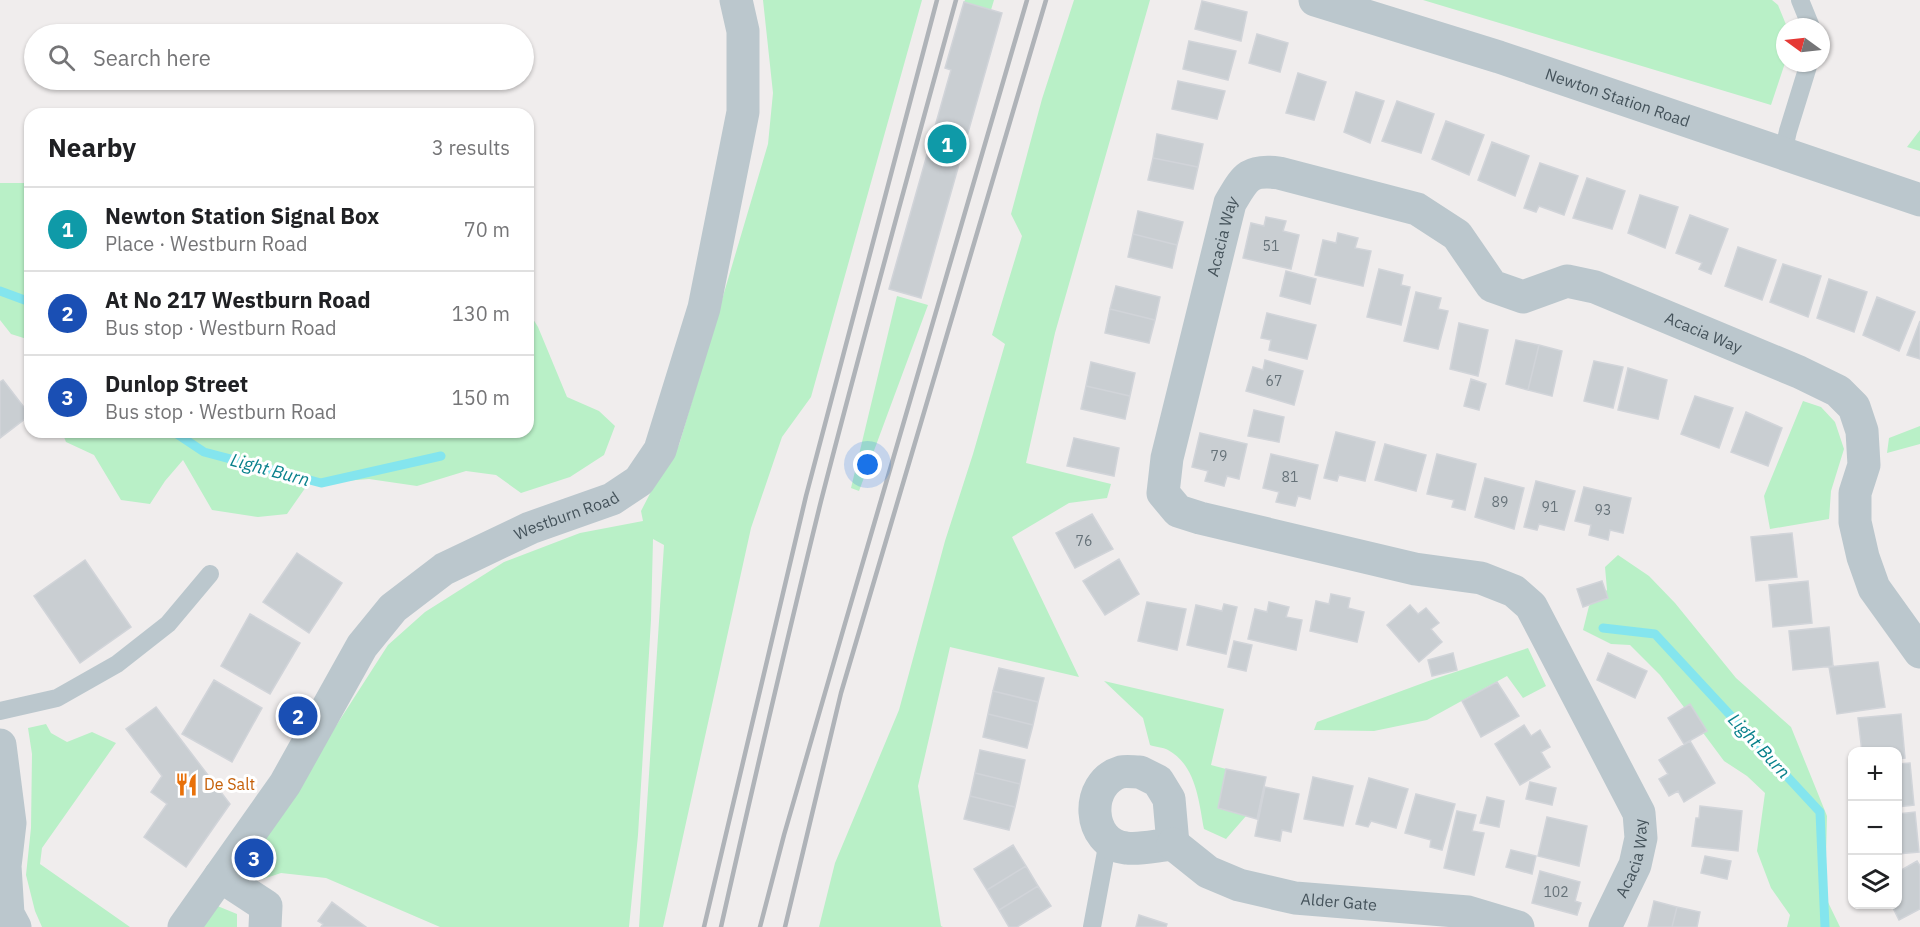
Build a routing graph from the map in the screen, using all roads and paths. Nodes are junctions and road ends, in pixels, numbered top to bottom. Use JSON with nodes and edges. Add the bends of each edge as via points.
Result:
{"nodes":[{"id":1,"x":736,"y":0,"type":"edge"},
{"id":2,"x":1315,"y":0,"type":"edge"},
{"id":3,"x":1800,"y":0,"type":"edge"},
{"id":4,"x":1807,"y":18,"type":"edge"},
{"id":5,"x":1806,"y":72,"type":"edge"},
{"id":6,"x":1783,"y":153,"type":"junction"},
{"id":7,"x":1920,"y":200,"type":"edge"},
{"id":8,"x":210,"y":574,"type":"dead end"},
{"id":9,"x":1920,"y":652,"type":"edge"},
{"id":10,"x":0,"y":711,"type":"edge"},
{"id":11,"x":0,"y":745,"type":"edge"},
{"id":12,"x":1108,"y":841,"type":"junction"},
{"id":13,"x":1173,"y":844,"type":"junction"},
{"id":14,"x":220,"y":876,"type":"junction"},
{"id":15,"x":15,"y":927,"type":"edge"},
{"id":16,"x":184,"y":927,"type":"edge"},
{"id":17,"x":265,"y":927,"type":"edge"},
{"id":18,"x":1092,"y":927,"type":"edge"},
{"id":19,"x":1518,"y":927,"type":"edge"},
{"id":20,"x":1605,"y":927,"type":"edge"}],
"edges":[{"from":1,"to":14,"type":"street","name":"Westburn Road","via":[[743,31],[743,112],[704,308],[660,450],[639,481],[612,499],[530,528],[444,569],[393,608],[362,646],[285,784]]},
{"from":2,"to":6,"type":"street","name":"Newton Station Road"},
{"from":3,"to":4,"type":"lane"},
{"from":5,"to":6,"type":"lane"},
{"from":6,"to":7,"type":"street","name":"Newton Station Road"},
{"from":8,"to":10,"type":"lane","via":[[168,624],[117,664],[57,698]]},
{"from":9,"to":20,"type":"street","name":"Acacia Way","via":[[1874,588],[1863,557],[1855,522],[1855,493],[1864,465],[1862,431],[1854,407],[1838,391],[1595,287],[1567,281],[1523,297],[1492,286],[1457,235],[1417,209],[1279,173],[1261,171],[1245,179],[1230,203],[1167,458],[1163,493],[1178,510],[1200,518],[1415,570],[1481,578],[1514,591],[1532,606],[1639,813],[1641,838],[1635,866]]},
{"from":11,"to":15,"type":"street","via":[[10,823],[5,866],[8,914]]},
{"from":12,"to":13,"type":"street","via":[[1125,848]]},
{"from":12,"to":13,"type":"street","via":[[1096,824],[1094,804],[1102,785],[1120,772],[1140,772],[1158,781],[1169,799]]},
{"from":12,"to":18,"type":"lane"},
{"from":13,"to":19,"type":"street","name":"Alder Gate","via":[[1208,872],[1239,885],[1295,898],[1468,912]]},
{"from":14,"to":16,"type":"street","name":"Westburn Road"},
{"from":14,"to":17,"type":"street","via":[[266,906]]}]}
